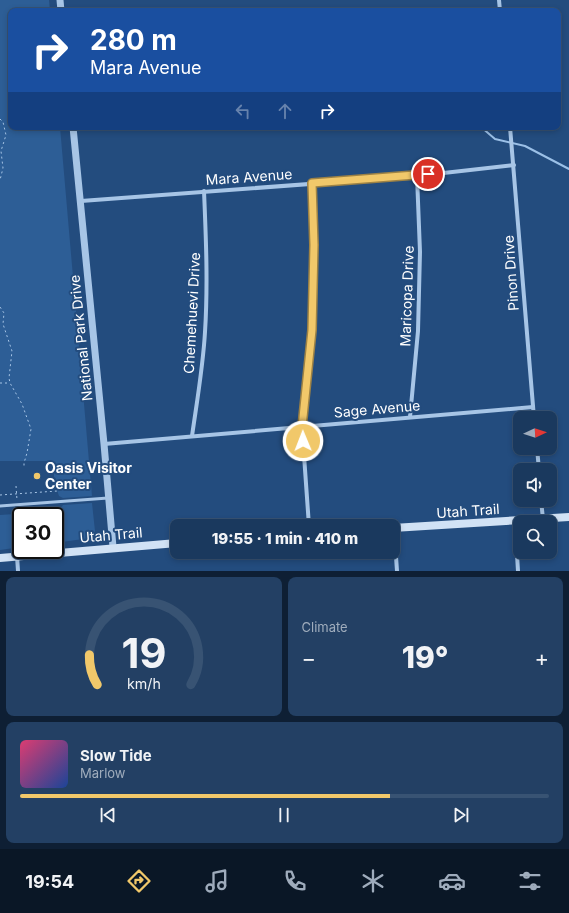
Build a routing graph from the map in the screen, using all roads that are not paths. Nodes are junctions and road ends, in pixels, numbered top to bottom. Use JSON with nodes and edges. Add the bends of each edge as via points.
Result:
{"nodes":[{"id":1,"x":73,"y":130,"type":"edge"},
{"id":2,"x":510,"y":130,"type":"edge"},
{"id":3,"x":514,"y":165,"type":"junction"},
{"id":4,"x":417,"y":176,"type":"junction"},
{"id":5,"x":312,"y":183,"type":"junction"},
{"id":6,"x":204,"y":191,"type":"junction"},
{"id":7,"x":81,"y":200,"type":"junction"},
{"id":8,"x":533,"y":407,"type":"junction"},
{"id":9,"x":533,"y":411,"type":"edge"},
{"id":10,"x":410,"y":417,"type":"junction"},
{"id":11,"x":302,"y":427,"type":"junction"},
{"id":12,"x":192,"y":436,"type":"junction"},
{"id":13,"x":104,"y":444,"type":"junction"},
{"id":14,"x":109,"y":498,"type":"junction"},
{"id":15,"x":0,"y":506,"type":"edge"},
{"id":16,"x":557,"y":517,"type":"edge"},
{"id":17,"x":569,"y":517,"type":"edge"},
{"id":18,"x":309,"y":519,"type":"edge"},
{"id":19,"x":513,"y":521,"type":"edge"},
{"id":20,"x":400,"y":528,"type":"edge"},
{"id":21,"x":170,"y":543,"type":"edge"},
{"id":22,"x":113,"y":547,"type":"junction"},
{"id":23,"x":64,"y":552,"type":"edge"},
{"id":24,"x":12,"y":557,"type":"edge"},
{"id":25,"x":0,"y":558,"type":"edge"},
{"id":26,"x":18,"y":559,"type":"edge"},
{"id":27,"x":396,"y":559,"type":"edge"},
{"id":28,"x":517,"y":559,"type":"edge"},
{"id":29,"x":18,"y":571,"type":"edge"},
{"id":30,"x":397,"y":571,"type":"edge"},
{"id":31,"x":518,"y":571,"type":"edge"}],
"edges":[{"from":1,"to":7,"type":"street","name":"National Park Drive"},
{"from":2,"to":3,"type":"street","name":"Pinon Drive"},
{"from":3,"to":4,"type":"street","name":"Mara Avenue"},
{"from":3,"to":8,"type":"street","name":"Pinon Drive"},
{"from":4,"to":5,"type":"street","name":"Mara Avenue"},
{"from":4,"to":10,"type":"street","name":"Maricopa Drive","via":[[420,252],[418,331]]},
{"from":5,"to":6,"type":"street","name":"Mara Avenue"},
{"from":5,"to":11,"type":"street","via":[[312,330]]},
{"from":6,"to":7,"type":"street","name":"Mara Avenue"},
{"from":6,"to":12,"type":"street","name":"Chemehuevi Drive","via":[[205,333]]},
{"from":7,"to":13,"type":"street","name":"National Park Drive"},
{"from":8,"to":9,"type":"street","name":"Pinon Drive"},
{"from":8,"to":10,"type":"street","name":"Sage Avenue"},
{"from":10,"to":11,"type":"street","name":"Sage Avenue"},
{"from":11,"to":12,"type":"street","name":"Sage Avenue"},
{"from":11,"to":18,"type":"street"},
{"from":12,"to":13,"type":"street","name":"Sage Avenue"},
{"from":13,"to":14,"type":"street","name":"National Park Drive"},
{"from":14,"to":15,"type":"lane"},
{"from":14,"to":22,"type":"street","name":"National Park Drive"},
{"from":16,"to":17,"type":"main road","name":"Utah Trail"},
{"from":19,"to":20,"type":"main road","name":"Utah Trail"},
{"from":21,"to":22,"type":"main road","name":"Utah Trail"},
{"from":22,"to":23,"type":"main road","name":"Utah Trail"},
{"from":24,"to":25,"type":"main road","name":"Utah Trail"},
{"from":26,"to":29,"type":"street"},
{"from":27,"to":30,"type":"street"},
{"from":28,"to":31,"type":"street"}]}
